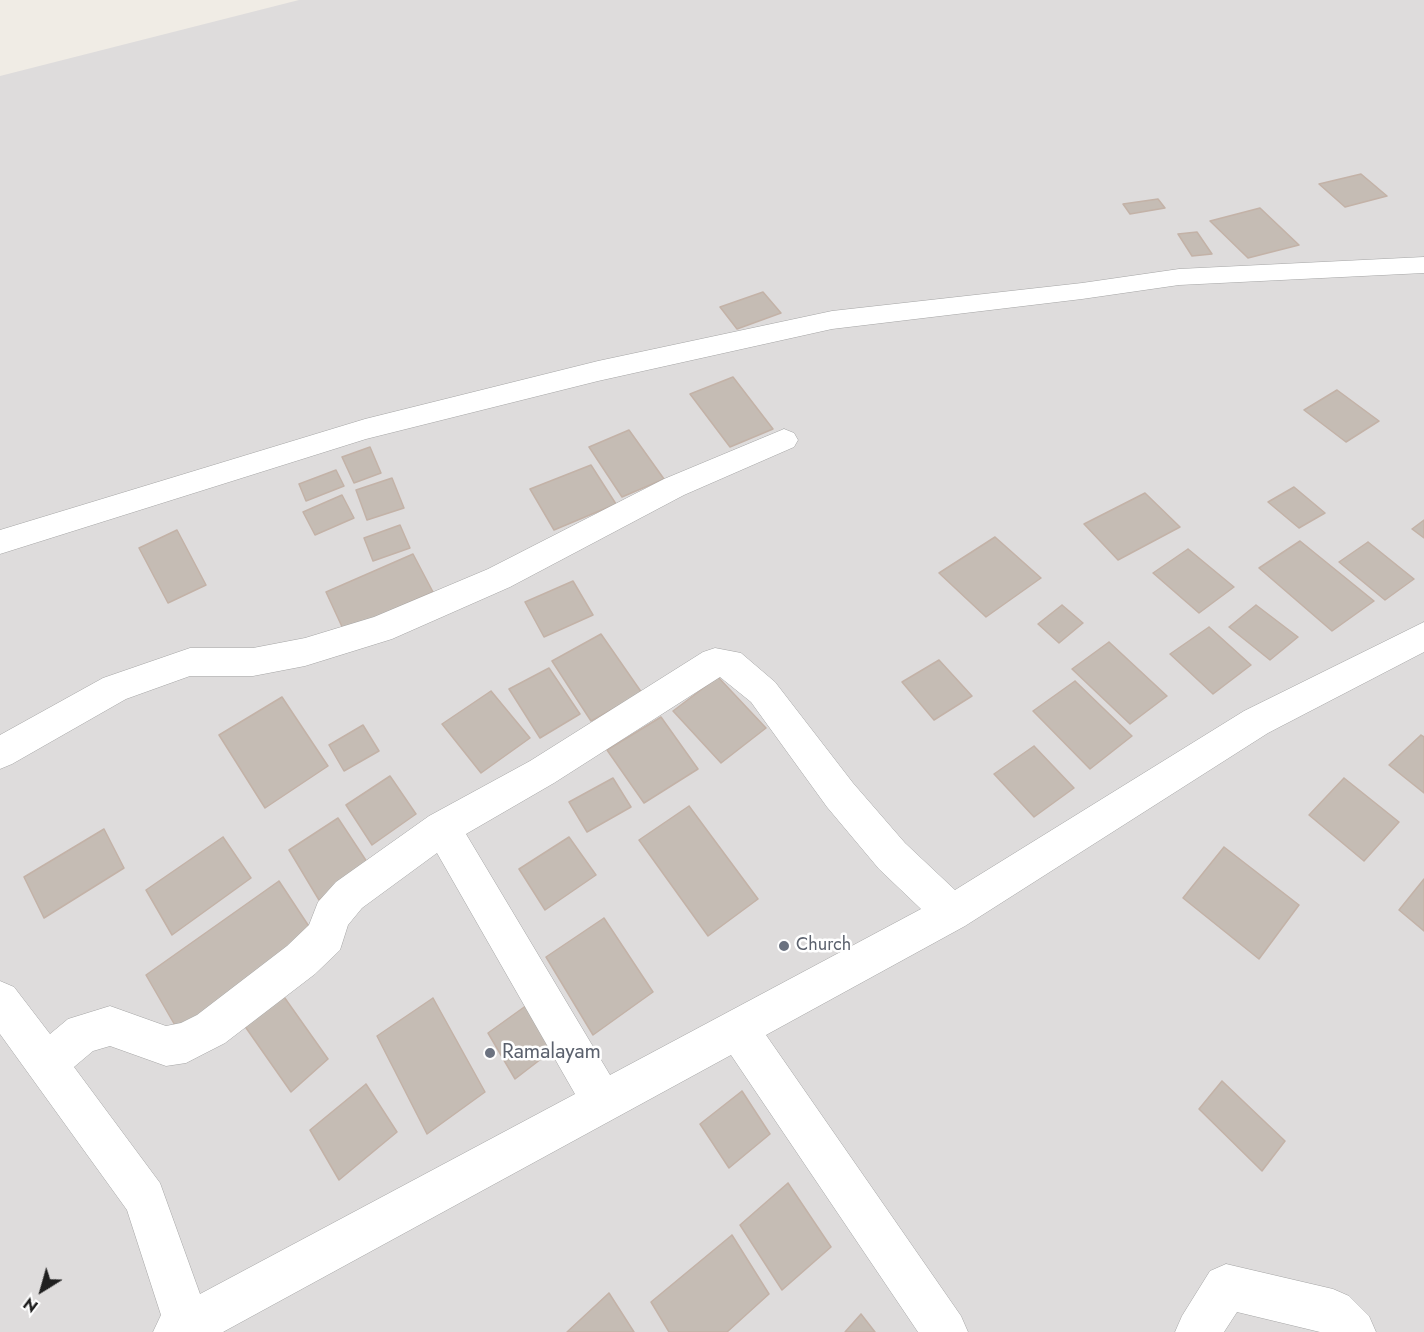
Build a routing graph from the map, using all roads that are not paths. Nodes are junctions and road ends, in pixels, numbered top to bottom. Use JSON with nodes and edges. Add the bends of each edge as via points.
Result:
{"nodes":[{"id":1,"x":1424,"y":265,"type":"edge"},
{"id":2,"x":784,"y":440,"type":"dead end"},
{"id":3,"x":0,"y":542,"type":"edge"},
{"id":4,"x":1424,"y":636,"type":"edge"},
{"id":5,"x":0,"y":753,"type":"edge"},
{"id":6,"x":442,"y":828,"type":"junction"},
{"id":7,"x":952,"y":914,"type":"junction"},
{"id":8,"x":0,"y":1001,"type":"edge"},
{"id":9,"x":738,"y":1030,"type":"junction"},
{"id":10,"x":47,"y":1064,"type":"junction"},
{"id":11,"x":603,"y":1102,"type":"junction"},
{"id":12,"x":182,"y":1329,"type":"edge"},
{"id":13,"x":945,"y":1332,"type":"edge"},
{"id":14,"x":1198,"y":1332,"type":"edge"},
{"id":15,"x":1353,"y":1332,"type":"edge"}],
"edges":[{"from":1,"to":3,"type":"street","via":[[1179,277],[832,320],[598,371],[364,429]]},
{"from":2,"to":5,"type":"street","via":[[674,487],[499,578],[381,629],[305,652],[253,662],[190,662],[115,688]]},
{"from":4,"to":7,"type":"street","via":[[1256,722]]},
{"from":6,"to":7,"type":"street","via":[[561,760],[673,691],[705,666],[729,663],[763,692],[840,795],[892,856]]},
{"from":6,"to":10,"type":"street","via":[[349,895],[331,915],[326,936],[211,1029],[186,1043],[166,1046],[110,1026],[82,1034]]},
{"from":6,"to":11,"type":"street"},
{"from":7,"to":9,"type":"street"},
{"from":8,"to":10,"type":"street"},
{"from":9,"to":11,"type":"street"},
{"from":9,"to":13,"type":"street"},
{"from":10,"to":12,"type":"street","via":[[145,1198]]},
{"from":11,"to":12,"type":"street"},
{"from":14,"to":15,"type":"street","via":[[1226,1287],[1333,1312]]}]}
